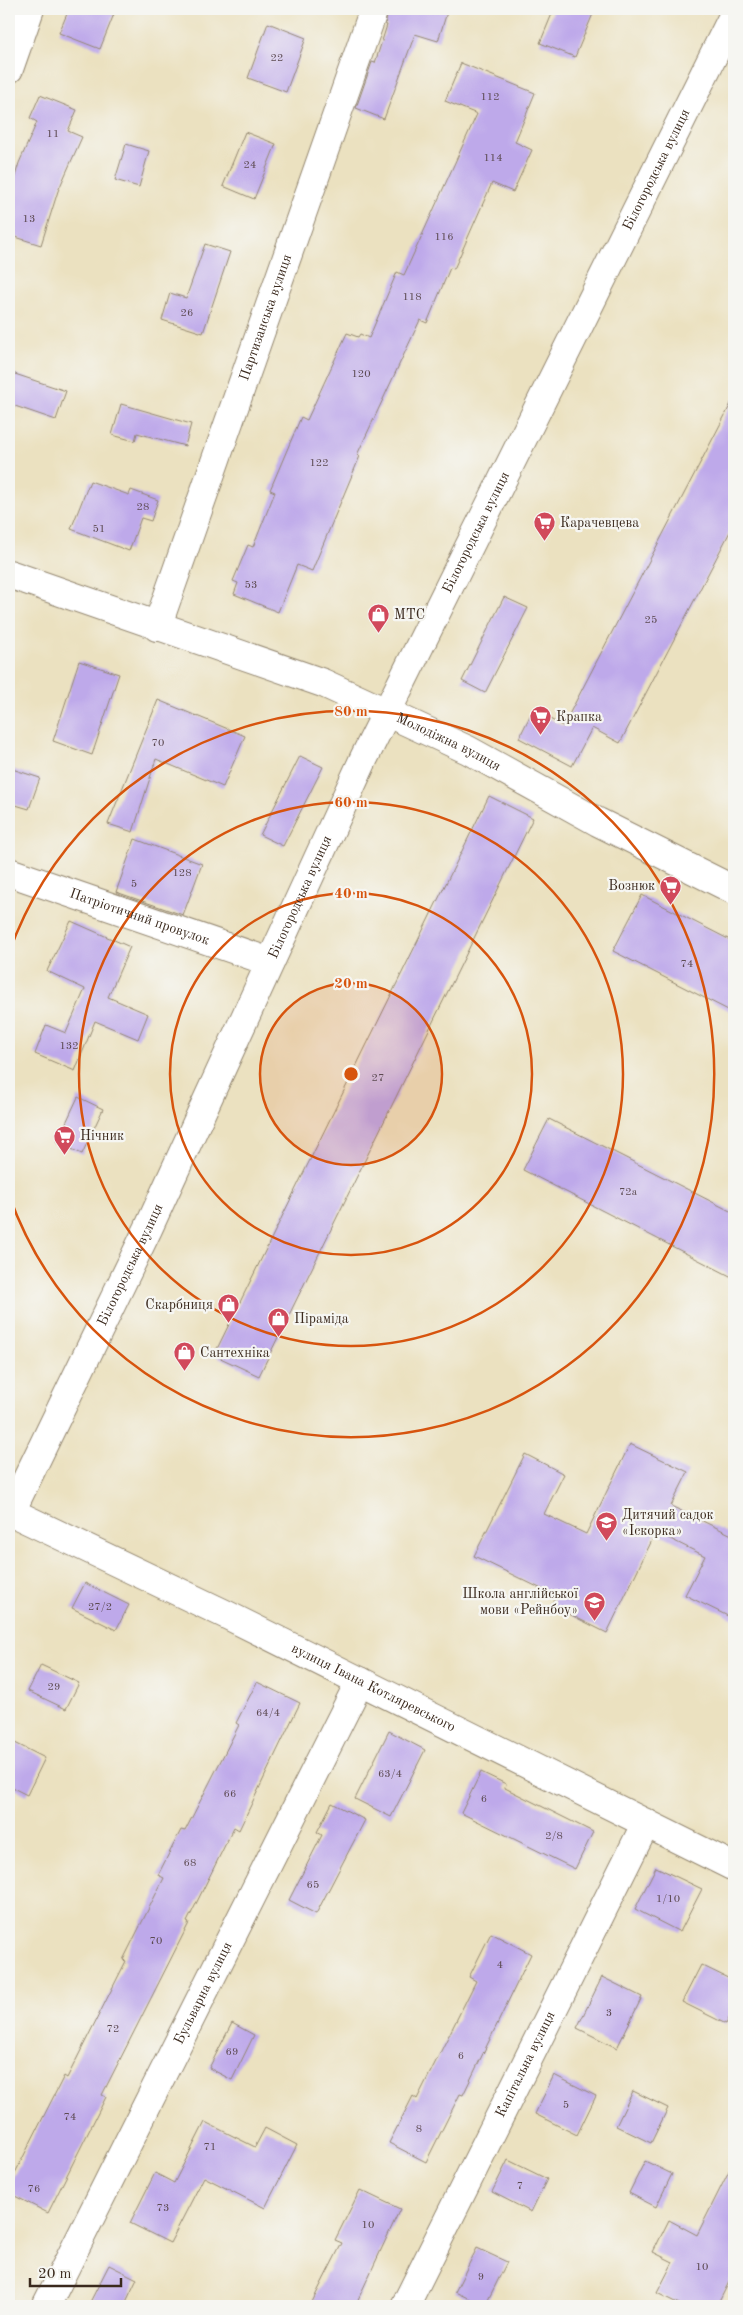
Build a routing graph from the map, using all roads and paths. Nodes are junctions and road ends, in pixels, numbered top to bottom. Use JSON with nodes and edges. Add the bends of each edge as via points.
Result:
{"nodes":[{"id":1,"x":30,"y":9,"type":"edge"},
{"id":2,"x":374,"y":9,"type":"edge"},
{"id":3,"x":734,"y":14,"type":"edge"},
{"id":4,"x":9,"y":69,"type":"edge"},
{"id":5,"x":9,"y":574,"type":"edge"},
{"id":6,"x":157,"y":627,"type":"junction"},
{"id":7,"x":385,"y":714,"type":"junction"},
{"id":8,"x":9,"y":872,"type":"edge"},
{"id":9,"x":734,"y":890,"type":"edge"},
{"id":10,"x":270,"y":962,"type":"junction"},
{"id":11,"x":9,"y":1513,"type":"edge"},
{"id":12,"x":360,"y":1681,"type":"junction"},
{"id":13,"x":646,"y":1823,"type":"junction"},
{"id":14,"x":734,"y":1867,"type":"edge"},
{"id":15,"x":46,"y":2306,"type":"edge"},
{"id":16,"x":405,"y":2306,"type":"edge"}],
"edges":[{"from":1,"to":4,"type":"street"},
{"from":2,"to":6,"type":"street","name":"Партизанська вулиця"},
{"from":3,"to":7,"type":"street","name":"Білогородська вулиця"},
{"from":5,"to":6,"type":"street","name":"Молодіжна вулиця"},
{"from":6,"to":7,"type":"street","name":"Молодіжна вулиця","via":[[323,683]]},
{"from":7,"to":9,"type":"street","name":"Молодіжна вулиця","via":[[468,750],[598,822]]},
{"from":7,"to":10,"type":"street","name":"Білогородська вулиця"},
{"from":8,"to":10,"type":"street","name":"Патріотичний провулок"},
{"from":10,"to":11,"type":"street","name":"Білогородська вулиця","via":[[148,1229]]},
{"from":11,"to":12,"type":"street","name":"вулиця Івана Котляревського"},
{"from":12,"to":13,"type":"street","name":"вулиця Івана Котляревського"},
{"from":12,"to":15,"type":"street","name":"Бульварна вулиця"},
{"from":13,"to":14,"type":"street","name":"вулиця Івана Котляревського"},
{"from":13,"to":16,"type":"street","name":"Капітальна вулиця"}]}
